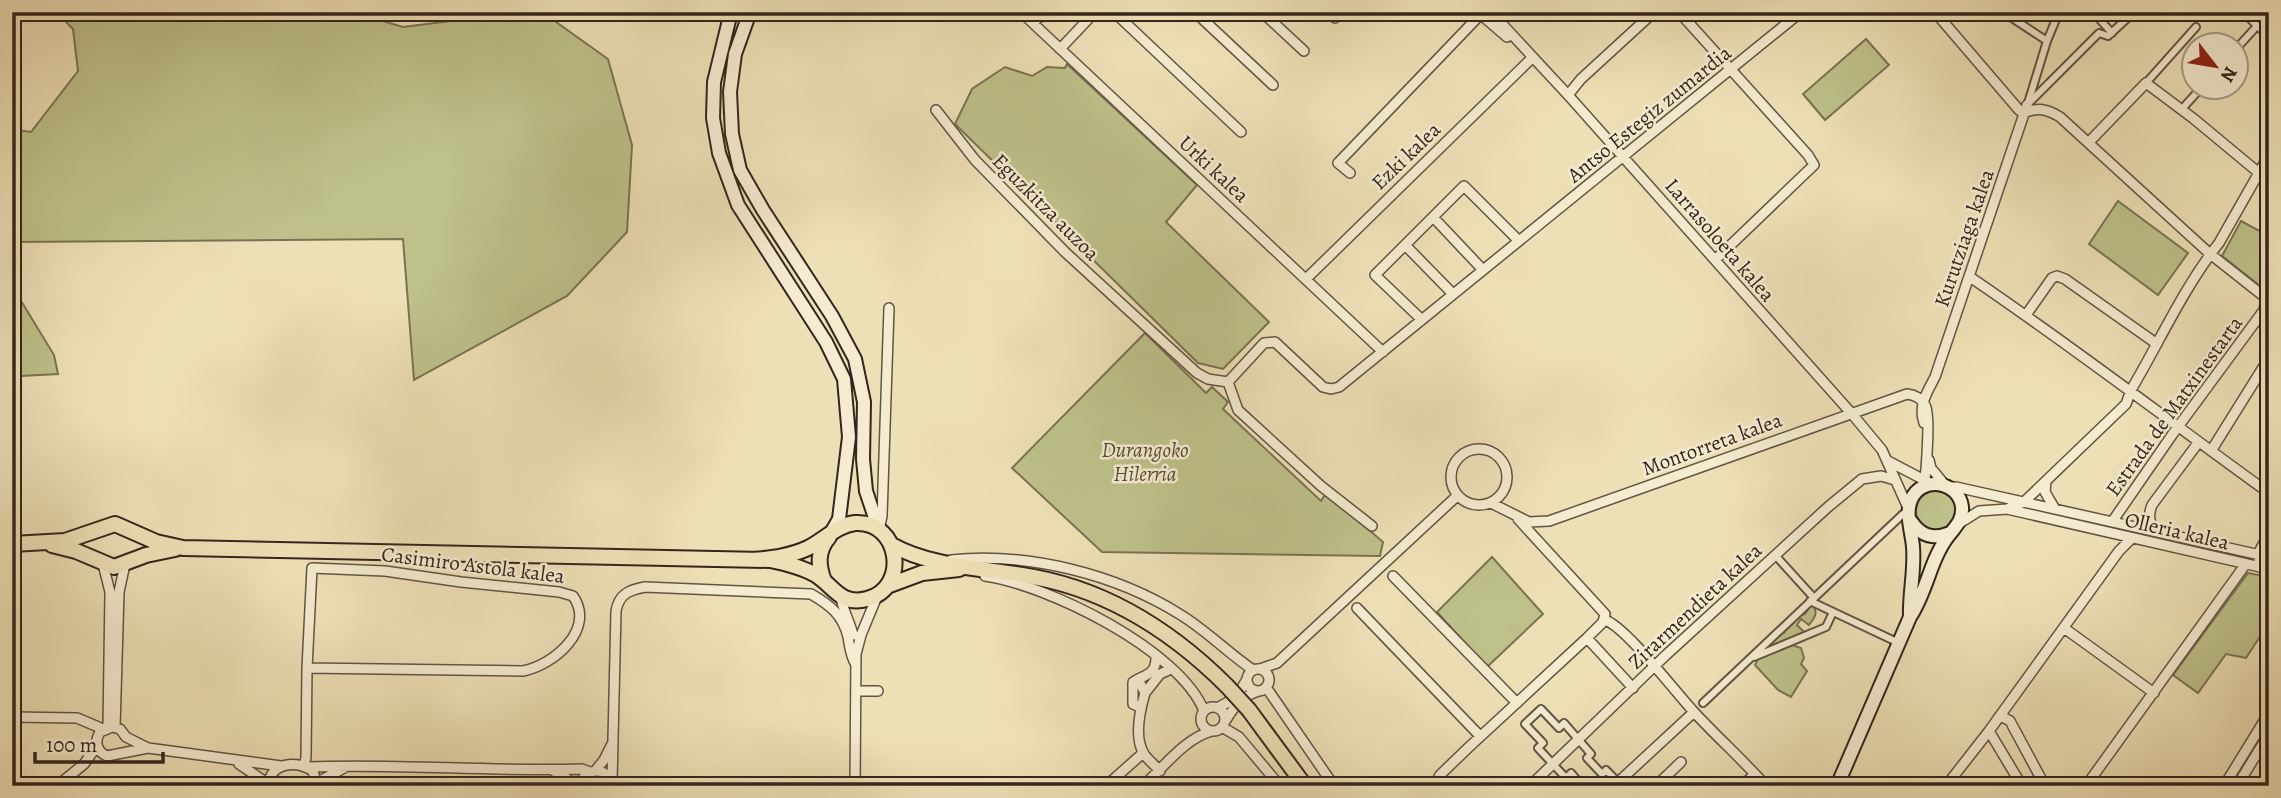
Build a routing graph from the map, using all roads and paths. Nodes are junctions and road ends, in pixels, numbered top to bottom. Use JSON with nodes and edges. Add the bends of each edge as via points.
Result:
{"nodes":[{"id":1,"x":731,"y":12,"type":"edge"},
{"id":2,"x":750,"y":12,"type":"edge"},
{"id":3,"x":1021,"y":12,"type":"edge"},
{"id":4,"x":1045,"y":12,"type":"edge"},
{"id":5,"x":1095,"y":12,"type":"edge"},
{"id":6,"x":1114,"y":12,"type":"edge"},
{"id":7,"x":1195,"y":12,"type":"edge"},
{"id":8,"x":1262,"y":12,"type":"edge"},
{"id":9,"x":1491,"y":12,"type":"edge"},
{"id":10,"x":1654,"y":12,"type":"edge"},
{"id":11,"x":1679,"y":12,"type":"edge"},
{"id":12,"x":1801,"y":12,"type":"edge"},
{"id":13,"x":1935,"y":12,"type":"edge"},
{"id":14,"x":2003,"y":12,"type":"edge"},
{"id":15,"x":2059,"y":12,"type":"edge"},
{"id":16,"x":2093,"y":12,"type":"edge"},
{"id":17,"x":2134,"y":12,"type":"edge"},
{"id":18,"x":2243,"y":12,"type":"edge"},
{"id":19,"x":1479,"y":14,"type":"edge"},
{"id":20,"x":1033,"y":23,"type":"junction"},
{"id":21,"x":2257,"y":26,"type":"junction"},
{"id":22,"x":2196,"y":27,"type":"dead end"},
{"id":23,"x":2112,"y":33,"type":"junction"},
{"id":24,"x":2250,"y":33,"type":"edge"},
{"id":25,"x":2269,"y":37,"type":"edge"},
{"id":26,"x":2047,"y":41,"type":"junction"},
{"id":27,"x":1522,"y":48,"type":"junction"},
{"id":28,"x":1060,"y":49,"type":"junction"},
{"id":29,"x":1304,"y":51,"type":"dead end"},
{"id":30,"x":1532,"y":58,"type":"junction"},
{"id":31,"x":1732,"y":70,"type":"junction"},
{"id":32,"x":2146,"y":83,"type":"junction"},
{"id":33,"x":1273,"y":85,"type":"dead end"},
{"id":34,"x":1568,"y":95,"type":"junction"},
{"id":35,"x":2188,"y":102,"type":"edge"},
{"id":36,"x":2025,"y":109,"type":"junction"},
{"id":37,"x":936,"y":110,"type":"dead end"},
{"id":38,"x":2180,"y":110,"type":"junction"},
{"id":39,"x":1241,"y":132,"type":"dead end"},
{"id":40,"x":2089,"y":142,"type":"junction"},
{"id":41,"x":2269,"y":155,"type":"edge"},
{"id":42,"x":1623,"y":157,"type":"junction"},
{"id":43,"x":1350,"y":173,"type":"dead end"},
{"id":44,"x":2259,"y":173,"type":"junction"},
{"id":45,"x":1433,"y":217,"type":"junction"},
{"id":46,"x":1519,"y":241,"type":"junction"},
{"id":47,"x":1405,"y":245,"type":"junction"},
{"id":48,"x":2209,"y":253,"type":"junction"},
{"id":49,"x":1715,"y":260,"type":"junction"},
{"id":50,"x":1483,"y":270,"type":"junction"},
{"id":51,"x":1970,"y":277,"type":"junction"},
{"id":52,"x":1306,"y":279,"type":"junction"},
{"id":53,"x":1453,"y":294,"type":"junction"},
{"id":54,"x":889,"y":308,"type":"dead end"},
{"id":55,"x":2026,"y":315,"type":"junction"},
{"id":56,"x":1421,"y":320,"type":"junction"},
{"id":57,"x":2157,"y":344,"type":"junction"},
{"id":58,"x":1383,"y":352,"type":"junction"},
{"id":59,"x":2269,"y":358,"type":"edge"},
{"id":60,"x":2117,"y":380,"type":"junction"},
{"id":61,"x":2136,"y":381,"type":"junction"},
{"id":62,"x":1228,"y":382,"type":"junction"},
{"id":63,"x":2131,"y":390,"type":"junction"},
{"id":64,"x":1918,"y":398,"type":"junction"},
{"id":65,"x":2145,"y":400,"type":"junction"},
{"id":66,"x":2126,"y":404,"type":"junction"},
{"id":67,"x":1852,"y":414,"type":"junction"},
{"id":68,"x":2178,"y":427,"type":"junction"},
{"id":69,"x":2198,"y":443,"type":"junction"},
{"id":70,"x":2211,"y":451,"type":"junction"},
{"id":71,"x":1928,"y":459,"type":"junction"},
{"id":72,"x":1886,"y":460,"type":"junction"},
{"id":73,"x":1895,"y":480,"type":"junction"},
{"id":74,"x":2046,"y":481,"type":"junction"},
{"id":75,"x":1935,"y":485,"type":"junction"},
{"id":76,"x":1502,"y":493,"type":"junction"},
{"id":77,"x":2269,"y":493,"type":"edge"},
{"id":78,"x":1458,"y":495,"type":"junction"},
{"id":79,"x":2024,"y":502,"type":"junction"},
{"id":80,"x":1490,"y":503,"type":"junction"},
{"id":81,"x":2007,"y":509,"type":"junction"},
{"id":82,"x":2055,"y":509,"type":"junction"},
{"id":83,"x":1516,"y":515,"type":"junction"},
{"id":84,"x":1907,"y":515,"type":"junction"},
{"id":85,"x":2112,"y":522,"type":"junction"},
{"id":86,"x":1372,"y":526,"type":"dead end"},
{"id":87,"x":1954,"y":529,"type":"junction"},
{"id":88,"x":879,"y":530,"type":"junction"},
{"id":89,"x":99,"y":531,"type":"junction"},
{"id":90,"x":130,"y":531,"type":"junction"},
{"id":91,"x":2154,"y":531,"type":"junction"},
{"id":92,"x":831,"y":533,"type":"junction"},
{"id":93,"x":2269,"y":533,"type":"edge"},
{"id":94,"x":2131,"y":539,"type":"junction"},
{"id":95,"x":12,"y":544,"type":"edge"},
{"id":96,"x":48,"y":544,"type":"junction"},
{"id":97,"x":892,"y":545,"type":"junction"},
{"id":98,"x":183,"y":548,"type":"junction"},
{"id":99,"x":2258,"y":554,"type":"junction"},
{"id":100,"x":1775,"y":555,"type":"junction"},
{"id":101,"x":2269,"y":557,"type":"edge"},
{"id":102,"x":755,"y":560,"type":"junction"},
{"id":103,"x":127,"y":562,"type":"junction"},
{"id":104,"x":101,"y":563,"type":"junction"},
{"id":105,"x":2245,"y":565,"type":"junction"},
{"id":106,"x":941,"y":566,"type":"junction"},
{"id":107,"x":2265,"y":569,"type":"edge"},
{"id":108,"x":1393,"y":576,"type":"dead end"},
{"id":109,"x":824,"y":581,"type":"junction"},
{"id":110,"x":883,"y":590,"type":"junction"},
{"id":111,"x":841,"y":597,"type":"junction"},
{"id":112,"x":1812,"y":600,"type":"junction"},
{"id":113,"x":1357,"y":608,"type":"dead end"},
{"id":114,"x":1833,"y":612,"type":"junction"},
{"id":115,"x":1910,"y":617,"type":"junction"},
{"id":116,"x":1604,"y":621,"type":"junction"},
{"id":117,"x":2064,"y":628,"type":"junction"},
{"id":118,"x":1587,"y":638,"type":"junction"},
{"id":119,"x":1899,"y":643,"type":"junction"},
{"id":120,"x":856,"y":654,"type":"junction"},
{"id":121,"x":1286,"y":654,"type":"junction"},
{"id":122,"x":1156,"y":657,"type":"junction"},
{"id":123,"x":1749,"y":659,"type":"junction"},
{"id":124,"x":856,"y":665,"type":"junction"},
{"id":125,"x":307,"y":667,"type":"junction"},
{"id":126,"x":1654,"y":667,"type":"junction"},
{"id":127,"x":1171,"y":668,"type":"junction"},
{"id":128,"x":1256,"y":669,"type":"junction"},
{"id":129,"x":1138,"y":679,"type":"junction"},
{"id":130,"x":1247,"y":679,"type":"junction"},
{"id":131,"x":1265,"y":686,"type":"junction"},
{"id":132,"x":1633,"y":688,"type":"junction"},
{"id":133,"x":856,"y":691,"type":"junction"},
{"id":134,"x":878,"y":691,"type":"dead end"},
{"id":135,"x":1145,"y":693,"type":"junction"},
{"id":136,"x":2154,"y":693,"type":"junction"},
{"id":137,"x":1517,"y":703,"type":"junction"},
{"id":138,"x":1703,"y":703,"type":"dead end"},
{"id":139,"x":1140,"y":707,"type":"junction"},
{"id":140,"x":1217,"y":708,"type":"junction"},
{"id":141,"x":1694,"y":712,"type":"junction"},
{"id":142,"x":2269,"y":713,"type":"edge"},
{"id":143,"x":1203,"y":714,"type":"junction"},
{"id":144,"x":12,"y":717,"type":"edge"},
{"id":145,"x":1998,"y":718,"type":"junction"},
{"id":146,"x":1224,"y":723,"type":"junction"},
{"id":147,"x":1212,"y":731,"type":"junction"},
{"id":148,"x":1989,"y":731,"type":"junction"},
{"id":149,"x":2269,"y":734,"type":"edge"},
{"id":150,"x":1480,"y":736,"type":"junction"},
{"id":151,"x":104,"y":737,"type":"junction"},
{"id":152,"x":125,"y":737,"type":"junction"},
{"id":153,"x":1579,"y":740,"type":"junction"},
{"id":154,"x":1191,"y":741,"type":"junction"},
{"id":155,"x":612,"y":742,"type":"junction"},
{"id":156,"x":148,"y":748,"type":"junction"},
{"id":157,"x":122,"y":753,"type":"junction"},
{"id":158,"x":1143,"y":753,"type":"junction"},
{"id":159,"x":235,"y":761,"type":"junction"},
{"id":160,"x":1681,"y":762,"type":"dead end"},
{"id":161,"x":1553,"y":764,"type":"junction"},
{"id":162,"x":302,"y":765,"type":"junction"},
{"id":163,"x":348,"y":765,"type":"junction"},
{"id":164,"x":281,"y":766,"type":"junction"},
{"id":165,"x":550,"y":769,"type":"junction"},
{"id":166,"x":1160,"y":771,"type":"junction"},
{"id":167,"x":592,"y":772,"type":"junction"},
{"id":168,"x":1755,"y":774,"type":"junction"},
{"id":169,"x":268,"y":784,"type":"edge"},
{"id":170,"x":317,"y":784,"type":"edge"},
{"id":171,"x":612,"y":784,"type":"edge"},
{"id":172,"x":1767,"y":785,"type":"edge"},
{"id":173,"x":57,"y":786,"type":"edge"},
{"id":174,"x":577,"y":786,"type":"edge"},
{"id":175,"x":855,"y":786,"type":"edge"},
{"id":176,"x":1106,"y":786,"type":"edge"},
{"id":177,"x":1143,"y":786,"type":"edge"},
{"id":178,"x":1280,"y":786,"type":"edge"},
{"id":179,"x":1305,"y":786,"type":"edge"},
{"id":180,"x":1334,"y":786,"type":"edge"},
{"id":181,"x":1434,"y":786,"type":"edge"},
{"id":182,"x":1530,"y":786,"type":"edge"},
{"id":183,"x":1582,"y":786,"type":"edge"},
{"id":184,"x":1604,"y":786,"type":"edge"},
{"id":185,"x":1614,"y":786,"type":"edge"},
{"id":186,"x":1656,"y":786,"type":"edge"},
{"id":187,"x":1742,"y":786,"type":"edge"},
{"id":188,"x":1824,"y":786,"type":"edge"},
{"id":189,"x":1835,"y":786,"type":"edge"},
{"id":190,"x":1947,"y":786,"type":"edge"},
{"id":191,"x":2022,"y":786,"type":"edge"},
{"id":192,"x":2045,"y":786,"type":"edge"},
{"id":193,"x":2086,"y":786,"type":"edge"},
{"id":194,"x":2224,"y":786,"type":"edge"},
{"id":195,"x":2237,"y":786,"type":"edge"}],
"edges":[{"from":1,"to":92,"type":"main road","via":[[714,82],[713,118],[719,153],[738,205],[826,342],[844,379],[849,437],[839,519]]},
{"from":2,"to":88,"type":"main road","via":[[735,54],[730,92],[740,170],[855,359],[864,402],[866,491]]},
{"from":3,"to":20,"type":"street","name":"Urki kalea"},
{"from":4,"to":20,"type":"street"},
{"from":5,"to":28,"type":"street"},
{"from":6,"to":39,"type":"street"},
{"from":7,"to":33,"type":"street"},
{"from":8,"to":29,"type":"street"},
{"from":9,"to":27,"type":"street"},
{"from":10,"to":34,"type":"street"},
{"from":11,"to":31,"type":"street"},
{"from":12,"to":31,"type":"street","name":"Antso Estegiz zumardia"},
{"from":13,"to":36,"type":"street","via":[[2018,110]]},
{"from":14,"to":26,"type":"street"},
{"from":15,"to":26,"type":"street"},
{"from":16,"to":23,"type":"street"},
{"from":17,"to":23,"type":"street"},
{"from":18,"to":21,"type":"street"},
{"from":19,"to":27,"type":"street"},
{"from":19,"to":43,"type":"street","via":[[1338,163]]},
{"from":20,"to":28,"type":"street","name":"Urki kalea"},
{"from":21,"to":24,"type":"street"},
{"from":21,"to":25,"type":"street"},
{"from":22,"to":32,"type":"street"},
{"from":23,"to":36,"type":"street","via":[[2099,33]]},
{"from":26,"to":36,"type":"street"},
{"from":27,"to":30,"type":"street","name":"Larrasoloeta kalea"},
{"from":28,"to":52,"type":"street","name":"Urki kalea"},
{"from":30,"to":34,"type":"street","name":"Larrasoloeta kalea"},
{"from":30,"to":52,"type":"street","name":"Ezki kalea"},
{"from":31,"to":42,"type":"street","name":"Antso Estegiz zumardia"},
{"from":31,"to":49,"type":"street","via":[[1814,165]]},
{"from":32,"to":38,"type":"street"},
{"from":32,"to":40,"type":"street"},
{"from":34,"to":42,"type":"street","name":"Larrasoloeta kalea"},
{"from":35,"to":38,"type":"street"},
{"from":36,"to":40,"type":"street","via":[[2053,112]]},
{"from":36,"to":51,"type":"street","name":"Kurutziaga kalea"},
{"from":37,"to":62,"type":"street","name":"Eguzkitza auzoa","via":[[975,160],[1065,252],[1197,373]]},
{"from":38,"to":44,"type":"street"},
{"from":40,"to":48,"type":"street"},
{"from":41,"to":44,"type":"street"},
{"from":42,"to":46,"type":"street","name":"Antso Estegiz zumardia"},
{"from":42,"to":49,"type":"street","name":"Larrasoloeta kalea"},
{"from":44,"to":48,"type":"street","via":[[2220,243]]},
{"from":45,"to":46,"type":"street","via":[[1464,186]]},
{"from":45,"to":47,"type":"street"},
{"from":45,"to":50,"type":"street"},
{"from":46,"to":50,"type":"street","name":"Antso Estegiz zumardia"},
{"from":47,"to":53,"type":"street"},
{"from":47,"to":56,"type":"street","via":[[1375,275]]},
{"from":48,"to":57,"type":"street"},
{"from":48,"to":68,"type":"street","name":"Estrada de Matxinestarta","via":[[2266,298],[2264,310]]},
{"from":49,"to":67,"type":"street","name":"Larrasoloeta kalea"},
{"from":50,"to":53,"type":"street","name":"Antso Estegiz zumardia"},
{"from":51,"to":55,"type":"street"},
{"from":51,"to":64,"type":"street","name":"Kurutziaga kalea","via":[[1932,382]]},
{"from":52,"to":58,"type":"street","name":"Urki kalea"},
{"from":53,"to":56,"type":"street","name":"Antso Estegiz zumardia"},
{"from":54,"to":88,"type":"street"},
{"from":55,"to":57,"type":"street","via":[[2057,276]]},
{"from":55,"to":60,"type":"street"},
{"from":56,"to":58,"type":"street","name":"Antso Estegiz zumardia"},
{"from":57,"to":61,"type":"street"},
{"from":58,"to":62,"type":"street","name":"Antso Estegiz zumardia","via":[[1331,389],[1323,387],[1275,342],[1264,343]]},
{"from":59,"to":70,"type":"street"},
{"from":60,"to":61,"type":"street"},
{"from":60,"to":63,"type":"street"},
{"from":61,"to":63,"type":"street"},
{"from":62,"to":86,"type":"street","via":[[1238,410]]},
{"from":63,"to":65,"type":"street"},
{"from":63,"to":66,"type":"street"},
{"from":64,"to":67,"type":"street","name":"Montorreta kalea","via":[[1907,394]]},
{"from":64,"to":71,"type":"street"},
{"from":65,"to":66,"type":"street"},
{"from":65,"to":68,"type":"street"},
{"from":66,"to":74,"type":"street"},
{"from":67,"to":72,"type":"street","name":"Larrasoloeta kalea"},
{"from":67,"to":83,"type":"street","name":"Montorreta kalea","via":[[1558,519],[1537,523]]},
{"from":68,"to":69,"type":"street"},
{"from":68,"to":85,"type":"street","name":"Estrada de Matxinestarta"},
{"from":69,"to":70,"type":"street"},
{"from":69,"to":91,"type":"street","via":[[2152,505],[2149,514]]},
{"from":70,"to":77,"type":"street"},
{"from":71,"to":75,"type":"street"},
{"from":71,"to":75,"type":"street"},
{"from":72,"to":73,"type":"street","name":"Larrasoloeta kalea"},
{"from":72,"to":75,"type":"street","name":"Olleria kalea"},
{"from":73,"to":84,"type":"street","name":"Larrasoloeta kalea"},
{"from":73,"to":100,"type":"street","name":"Zirarmendieta kalea","via":[[1881,476],[1862,479]]},
{"from":74,"to":79,"type":"street"},
{"from":74,"to":82,"type":"street","via":[[2045,492]]},
{"from":75,"to":79,"type":"street","name":"Olleria kalea"},
{"from":75,"to":84,"type":"main road","via":[[1913,495]]},
{"from":75,"to":87,"type":"main road","via":[[1960,500],[1962,516]]},
{"from":76,"to":78,"type":"street","via":[[1507,476],[1501,460],[1478,449],[1462,456],[1452,470]]},
{"from":76,"to":80,"type":"street"},
{"from":76,"to":83,"type":"street"},
{"from":78,"to":80,"type":"street","via":[[1473,505]]},
{"from":78,"to":121,"type":"street"},
{"from":79,"to":81,"type":"street"},
{"from":79,"to":82,"type":"street","name":"Olleria kalea"},
{"from":80,"to":83,"type":"street","name":"Montorreta kalea"},
{"from":81,"to":87,"type":"street","name":"Olleria kalea","via":[[1979,511]]},
{"from":81,"to":94,"type":"street","name":"Olleria kalea"},
{"from":82,"to":85,"type":"street","name":"Olleria kalea"},
{"from":83,"to":116,"type":"street","via":[[1600,607]]},
{"from":84,"to":87,"type":"main road","via":[[1916,528],[1932,537]]},
{"from":84,"to":112,"type":"street"},
{"from":84,"to":115,"type":"main road","via":[[1914,582]]},
{"from":85,"to":91,"type":"street","name":"Olleria kalea"},
{"from":87,"to":115,"type":"main road","via":[[1938,553]]},
{"from":88,"to":92,"type":"main road","via":[[854,523]]},
{"from":88,"to":97,"type":"main road"},
{"from":89,"to":90,"type":"main road","via":[[115,524]]},
{"from":89,"to":96,"type":"main road"},
{"from":89,"to":104,"type":"main road","via":[[93,548]]},
{"from":90,"to":98,"type":"main road"},
{"from":90,"to":103,"type":"main road","via":[[136,548]]},
{"from":91,"to":99,"type":"street","name":"Olleria kalea"},
{"from":92,"to":102,"type":"main road","via":[[788,556]]},
{"from":92,"to":109,"type":"main road","via":[[819,556]]},
{"from":93,"to":99,"type":"street"},
{"from":94,"to":105,"type":"street","name":"Olleria kalea"},
{"from":94,"to":117,"type":"street"},
{"from":95,"to":96,"type":"main road"},
{"from":96,"to":104,"type":"main road"},
{"from":97,"to":106,"type":"main road"},
{"from":97,"to":110,"type":"main road","via":[[896,566]]},
{"from":98,"to":102,"type":"main road"},
{"from":98,"to":103,"type":"main road"},
{"from":99,"to":101,"type":"street","name":"Olleria kalea"},
{"from":99,"to":107,"type":"street"},
{"from":100,"to":112,"type":"street"},
{"from":100,"to":126,"type":"street","name":"Zirarmendieta kalea"},
{"from":102,"to":109,"type":"main road","via":[[799,567]]},
{"from":103,"to":104,"type":"main road","via":[[114,567]]},
{"from":103,"to":151,"type":"street","via":[[119,592]]},
{"from":104,"to":151,"type":"street","via":[[110,592]]},
{"from":105,"to":107,"type":"street","name":"Olleria kalea"},
{"from":105,"to":136,"type":"street"},
{"from":106,"to":110,"type":"main road"},
{"from":106,"to":122,"type":"street","via":[[990,576],[1061,600],[1106,622]]},
{"from":106,"to":128,"type":"street","via":[[967,558],[1040,564],[1116,582],[1181,615]]},
{"from":106,"to":179,"type":"main road","bridge":true,"via":[[1066,584],[1112,601],[1156,626],[1227,686]]},
{"from":108,"to":137,"type":"street"},
{"from":109,"to":111,"type":"main road"},
{"from":110,"to":111,"type":"main road","via":[[867,599]]},
{"from":110,"to":120,"type":"street"},
{"from":111,"to":120,"type":"street"},
{"from":112,"to":114,"type":"street"},
{"from":112,"to":123,"type":"street"},
{"from":113,"to":150,"type":"street"},
{"from":114,"to":119,"type":"street"},
{"from":114,"to":123,"type":"street","via":[[1826,627]]},
{"from":115,"to":119,"type":"main road"},
{"from":116,"to":118,"type":"street"},
{"from":116,"to":126,"type":"street","via":[[1615,625]]},
{"from":117,"to":136,"type":"street"},
{"from":117,"to":145,"type":"street"},
{"from":118,"to":132,"type":"street"},
{"from":118,"to":137,"type":"street"},
{"from":119,"to":189,"type":"main road"},
{"from":120,"to":124,"type":"street"},
{"from":121,"to":128,"type":"street","via":[[1274,665]]},
{"from":121,"to":131,"type":"street"},
{"from":122,"to":127,"type":"street"},
{"from":122,"to":129,"type":"street","via":[[1154,670]]},
{"from":123,"to":138,"type":"street"},
{"from":124,"to":133,"type":"street"},
{"from":124,"to":155,"type":"street","via":[[850,657],[844,622],[811,594],[630,590],[623,594],[616,611]]},
{"from":125,"to":125,"type":"street","name":"Casimiro Astola kalea","via":[[312,568],[385,570],[559,592],[573,596],[582,615],[573,638],[550,659],[523,671]]},
{"from":125,"to":162,"type":"street","name":"Casimiro Astola kalea"},
{"from":126,"to":132,"type":"street","name":"Zirarmendieta kalea"},
{"from":126,"to":141,"type":"street"},
{"from":127,"to":135,"type":"street"},
{"from":127,"to":143,"type":"street","via":[[1192,688]]},
{"from":128,"to":130,"type":"street"},
{"from":128,"to":131,"type":"street","via":[[1266,672]]},
{"from":129,"to":135,"type":"street"},
{"from":129,"to":139,"type":"street","via":[[1132,687],[1133,704]]},
{"from":130,"to":131,"type":"street","via":[[1249,686]]},
{"from":130,"to":140,"type":"street","via":[[1230,701]]},
{"from":131,"to":146,"type":"street","via":[[1232,709]]},
{"from":131,"to":180,"type":"street"},
{"from":132,"to":153,"type":"street","name":"Zirarmendieta kalea"},
{"from":133,"to":134,"type":"street"},
{"from":133,"to":175,"type":"street"},
{"from":135,"to":139,"type":"street"},
{"from":136,"to":193,"type":"street"},
{"from":137,"to":150,"type":"street"},
{"from":139,"to":158,"type":"street"},
{"from":140,"to":143,"type":"street","via":[[1210,707]]},
{"from":140,"to":146,"type":"street","via":[[1223,712]]},
{"from":141,"to":168,"type":"street"},
{"from":141,"to":185,"type":"street"},
{"from":142,"to":194,"type":"street"},
{"from":143,"to":147,"type":"street","via":[[1205,728]]},
{"from":143,"to":154,"type":"street"},
{"from":144,"to":151,"type":"street","via":[[77,718]]},
{"from":145,"to":148,"type":"street"},
{"from":145,"to":192,"type":"street","via":[[2010,721]]},
{"from":146,"to":147,"type":"street"},
{"from":146,"to":178,"type":"street"},
{"from":147,"to":154,"type":"street"},
{"from":148,"to":190,"type":"street"},
{"from":148,"to":191,"type":"street"},
{"from":149,"to":195,"type":"street"},
{"from":150,"to":181,"type":"street"},
{"from":151,"to":152,"type":"street"},
{"from":151,"to":157,"type":"street","via":[[113,757]]},
{"from":151,"to":173,"type":"street","via":[[84,764]]},
{"from":152,"to":156,"type":"street"},
{"from":152,"to":157,"type":"street"},
{"from":153,"to":161,"type":"street","name":"Zirarmendieta kalea"},
{"from":153,"to":161,"type":"street","via":[[1564,723],[1559,727],[1541,709],[1533,716],[1525,724],[1543,743],[1538,748]]},
{"from":153,"to":184,"type":"street","via":[[1594,766],[1613,777]]},
{"from":154,"to":166,"type":"street"},
{"from":155,"to":167,"type":"street"},
{"from":155,"to":171,"type":"street"},
{"from":156,"to":157,"type":"street"},
{"from":156,"to":159,"type":"street"},
{"from":158,"to":166,"type":"street"},
{"from":158,"to":176,"type":"street"},
{"from":159,"to":164,"type":"street"},
{"from":159,"to":169,"type":"street"},
{"from":160,"to":186,"type":"street"},
{"from":161,"to":182,"type":"street","name":"Zirarmendieta kalea"},
{"from":161,"to":183,"type":"street"},
{"from":162,"to":163,"type":"street"},
{"from":162,"to":164,"type":"street"},
{"from":162,"to":170,"type":"street","via":[[313,771]]},
{"from":163,"to":165,"type":"street"},
{"from":163,"to":170,"type":"street"},
{"from":164,"to":169,"type":"street","via":[[270,775]]},
{"from":165,"to":167,"type":"street"},
{"from":165,"to":174,"type":"street"},
{"from":166,"to":177,"type":"street"},
{"from":167,"to":171,"type":"street","via":[[607,774]]},
{"from":167,"to":174,"type":"street"},
{"from":168,"to":172,"type":"street"},
{"from":168,"to":187,"type":"street"},
{"from":188,"to":189,"type":"main road"}]}
